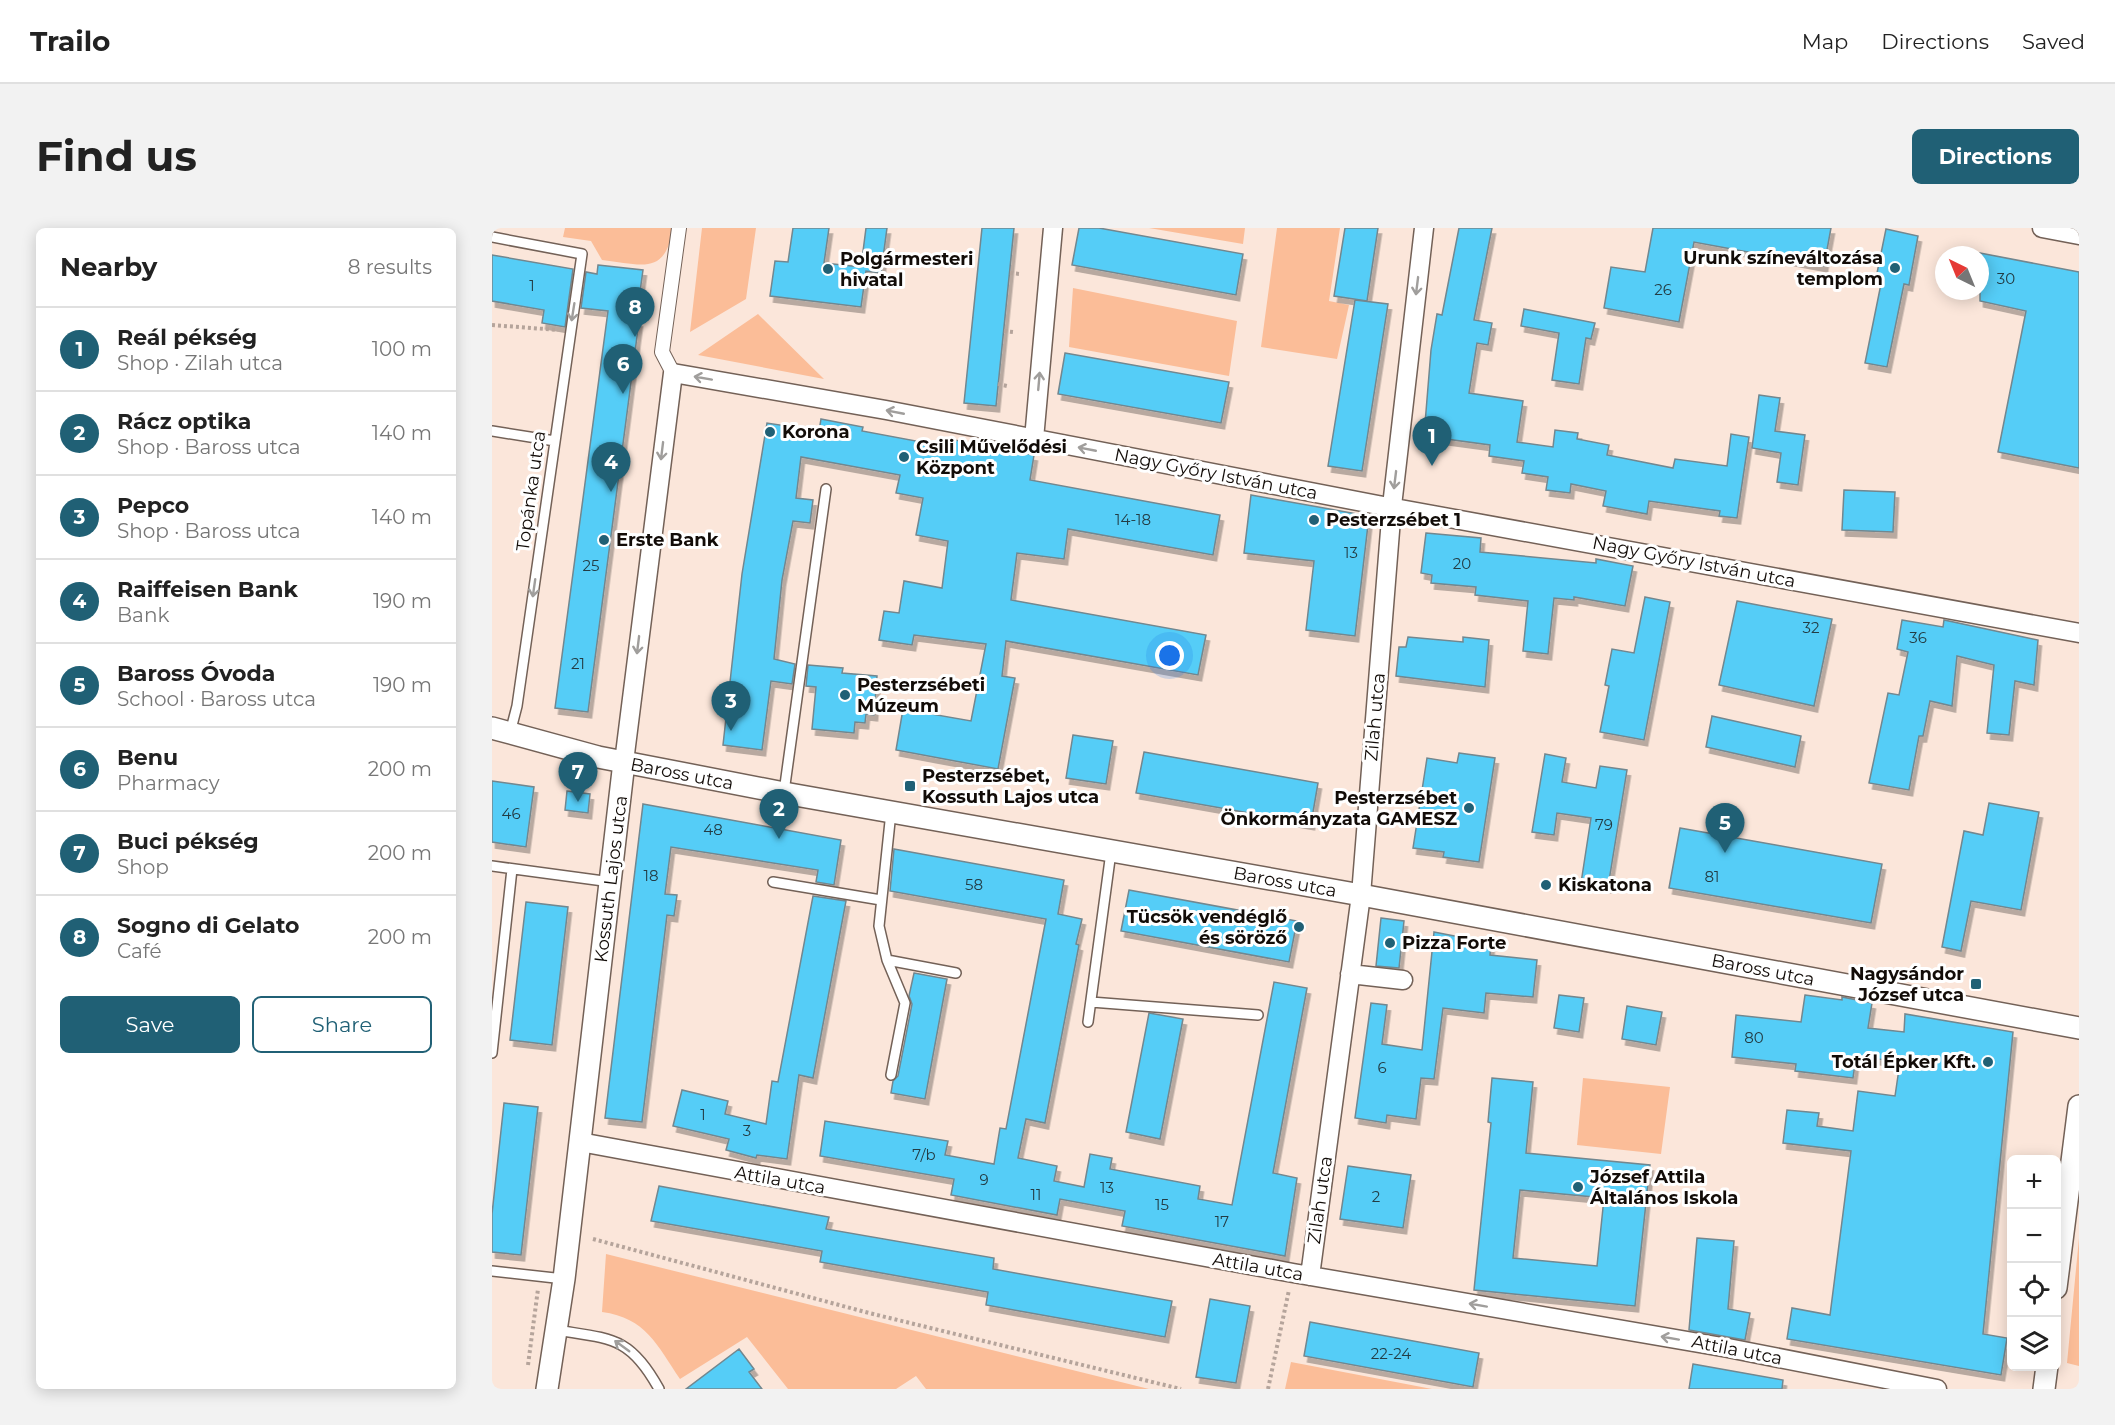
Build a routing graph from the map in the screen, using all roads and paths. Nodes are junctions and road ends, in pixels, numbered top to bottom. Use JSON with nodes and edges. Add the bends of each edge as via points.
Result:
{"nodes":[{"id":1,"x":679,"y":228,"type":"edge"},
{"id":2,"x":1053,"y":228,"type":"edge"},
{"id":3,"x":1424,"y":228,"type":"edge"},
{"id":4,"x":2042,"y":228,"type":"edge"},
{"id":5,"x":2079,"y":235,"type":"edge"},
{"id":6,"x":492,"y":237,"type":"edge"},
{"id":7,"x":1010,"y":273,"type":"dead end"},
{"id":8,"x":1020,"y":274,"type":"dead end"},
{"id":9,"x":492,"y":325,"type":"edge"},
{"id":10,"x":570,"y":331,"type":"junction"},
{"id":11,"x":1004,"y":331,"type":"dead end"},
{"id":12,"x":1013,"y":332,"type":"dead end"},
{"id":13,"x":673,"y":373,"type":"junction"},
{"id":14,"x":998,"y":384,"type":"dead end"},
{"id":15,"x":1007,"y":386,"type":"dead end"},
{"id":16,"x":492,"y":431,"type":"edge"},
{"id":17,"x":1034,"y":439,"type":"junction"},
{"id":18,"x":555,"y":441,"type":"junction"},
{"id":19,"x":826,"y":489,"type":"dead end"},
{"id":20,"x":1392,"y":506,"type":"junction"},
{"id":21,"x":2079,"y":633,"type":"edge"},
{"id":22,"x":501,"y":730,"type":"edge"},
{"id":23,"x":624,"y":762,"type":"junction"},
{"id":24,"x":784,"y":794,"type":"junction"},
{"id":25,"x":891,"y":812,"type":"junction"},
{"id":26,"x":1111,"y":850,"type":"junction"},
{"id":27,"x":492,"y":866,"type":"edge"},
{"id":28,"x":512,"y":869,"type":"junction"},
{"id":29,"x":612,"y":882,"type":"junction"},
{"id":30,"x":773,"y":882,"type":"dead end"},
{"id":31,"x":1361,"y":895,"type":"junction"},
{"id":32,"x":881,"y":900,"type":"junction"},
{"id":33,"x":887,"y":960,"type":"junction"},
{"id":34,"x":956,"y":973,"type":"dead end"},
{"id":35,"x":1350,"y":974,"type":"junction"},
{"id":36,"x":1403,"y":980,"type":"dead end"},
{"id":37,"x":1091,"y":1002,"type":"junction"},
{"id":38,"x":1258,"y":1015,"type":"dead end"},
{"id":39,"x":1088,"y":1022,"type":"dead end"},
{"id":40,"x":2079,"y":1028,"type":"edge"},
{"id":41,"x":492,"y":1053,"type":"edge"},
{"id":42,"x":891,"y":1075,"type":"dead end"},
{"id":43,"x":2079,"y":1106,"type":"edge"},
{"id":44,"x":580,"y":1142,"type":"junction"},
{"id":45,"x":593,"y":1239,"type":"dead end"},
{"id":46,"x":2059,"y":1263,"type":"edge"},
{"id":47,"x":492,"y":1271,"type":"edge"},
{"id":48,"x":1301,"y":1275,"type":"junction"},
{"id":49,"x":539,"y":1276,"type":"junction"},
{"id":50,"x":564,"y":1279,"type":"junction"},
{"id":51,"x":556,"y":1330,"type":"junction"},
{"id":52,"x":527,"y":1369,"type":"dead end"},
{"id":53,"x":2046,"y":1371,"type":"edge"},
{"id":54,"x":547,"y":1389,"type":"edge"},
{"id":55,"x":659,"y":1389,"type":"edge"},
{"id":56,"x":1181,"y":1389,"type":"edge"},
{"id":57,"x":1268,"y":1389,"type":"edge"},
{"id":58,"x":1937,"y":1389,"type":"edge"},
{"id":59,"x":2044,"y":1389,"type":"edge"}],
"edges":[{"from":1,"to":13,"type":"street","name":"Kossuth Lajos utca","via":[[662,352]]},
{"from":17,"to":2,"type":"street","one_way":true},
{"from":3,"to":20,"type":"street","name":"Zilah utca","one_way":true},
{"from":4,"to":5,"type":"street"},
{"from":6,"to":10,"type":"lane","name":"Topánka utca","one_way":true,"via":[[582,254]]},
{"from":7,"to":8,"type":"path"},
{"from":9,"to":10,"type":"path"},
{"from":10,"to":18,"type":"lane","name":"Topánka utca"},
{"from":11,"to":12,"type":"path"},
{"from":17,"to":13,"type":"street","name":"Nagy Győry István utca","one_way":true},
{"from":13,"to":23,"type":"street","name":"Kossuth Lajos utca","one_way":true},
{"from":14,"to":15,"type":"path"},
{"from":16,"to":18,"type":"lane"},
{"from":20,"to":17,"type":"street","name":"Nagy Győry István utca","one_way":true},
{"from":18,"to":22,"type":"lane","name":"Topánka utca","one_way":true,"via":[[517,706]]},
{"from":19,"to":24,"type":"lane"},
{"from":20,"to":21,"type":"street","name":"Nagy Győry István utca"},
{"from":20,"to":31,"type":"street","name":"Zilah utca"},
{"from":22,"to":23,"type":"street","name":"Baross utca","via":[[546,745]]},
{"from":23,"to":24,"type":"street","name":"Baross utca"},
{"from":23,"to":29,"type":"street","name":"Kossuth Lajos utca"},
{"from":24,"to":25,"type":"street","name":"Baross utca"},
{"from":25,"to":26,"type":"street","name":"Baross utca"},
{"from":25,"to":32,"type":"lane"},
{"from":26,"to":31,"type":"street","name":"Baross utca"},
{"from":26,"to":37,"type":"lane"},
{"from":27,"to":28,"type":"lane"},
{"from":28,"to":29,"type":"lane"},
{"from":28,"to":41,"type":"lane"},
{"from":29,"to":44,"type":"street","name":"Kossuth Lajos utca"},
{"from":30,"to":32,"type":"lane"},
{"from":31,"to":35,"type":"street","name":"Zilah utca"},
{"from":31,"to":40,"type":"street","name":"Baross utca"},
{"from":32,"to":33,"type":"lane","via":[[879,926]]},
{"from":33,"to":34,"type":"lane"},
{"from":33,"to":42,"type":"lane","via":[[905,1003]]},
{"from":35,"to":36,"type":"street"},
{"from":35,"to":48,"type":"street","name":"Zilah utca"},
{"from":37,"to":38,"type":"lane"},
{"from":37,"to":39,"type":"lane"},
{"from":43,"to":46,"type":"street"},
{"from":44,"to":48,"type":"street","name":"Attila utca"},
{"from":44,"to":50,"type":"street","name":"Kossuth Lajos utca"},
{"from":45,"to":56,"type":"path","via":[[869,1313]]},
{"from":47,"to":49,"type":"lane"},
{"from":48,"to":57,"type":"path"},
{"from":58,"to":48,"type":"street","name":"Attila utca","one_way":true,"via":[[1728,1348]]},
{"from":49,"to":50,"type":"lane"},
{"from":49,"to":52,"type":"path"},
{"from":50,"to":51,"type":"street","name":"Kossuth Lajos utca"},
{"from":51,"to":54,"type":"street","name":"Kossuth Lajos utca"},
{"from":55,"to":51,"type":"lane","one_way":true,"via":[[645,1363],[615,1340]]},
{"from":53,"to":59,"type":"street"}]}
